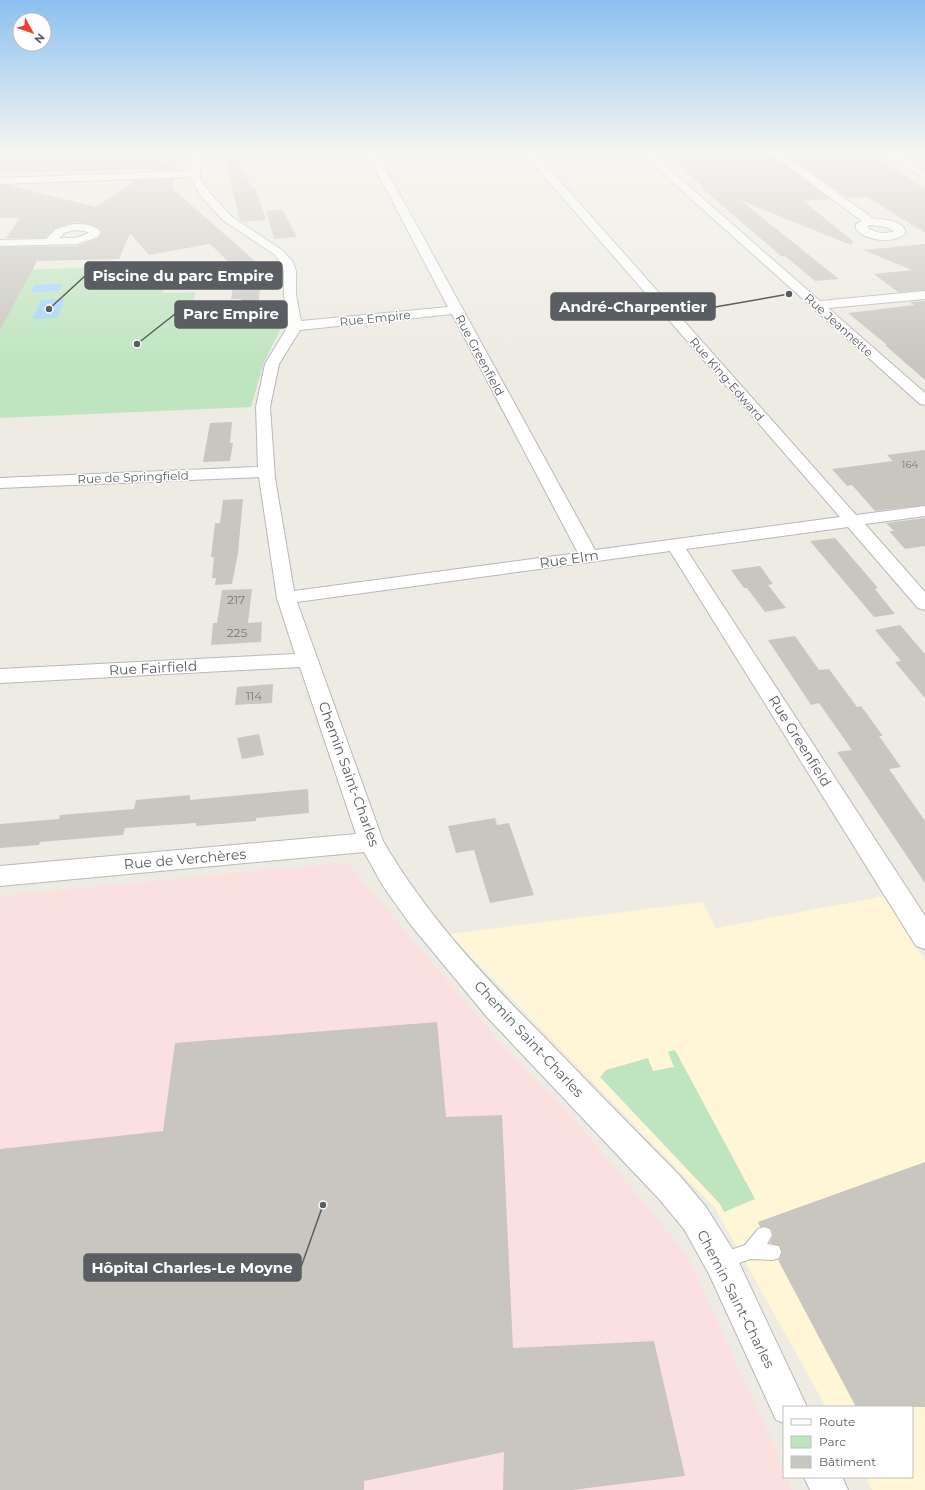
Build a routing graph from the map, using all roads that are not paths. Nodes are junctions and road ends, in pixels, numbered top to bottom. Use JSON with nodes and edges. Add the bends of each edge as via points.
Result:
{"nodes":[{"id":1,"x":233,"y":223,"type":"edge"},
{"id":2,"x":409,"y":223,"type":"edge"},
{"id":3,"x":589,"y":223,"type":"edge"},
{"id":4,"x":723,"y":223,"type":"edge"},
{"id":5,"x":49,"y":242,"type":"dead end"},
{"id":6,"x":0,"y":243,"type":"edge"},
{"id":7,"x":925,"y":295,"type":"edge"},
{"id":8,"x":817,"y":305,"type":"junction"},
{"id":9,"x":456,"y":310,"type":"junction"},
{"id":10,"x":295,"y":326,"type":"junction"},
{"id":11,"x":925,"y":401,"type":"edge"},
{"id":12,"x":266,"y":472,"type":"junction"},
{"id":13,"x":0,"y":483,"type":"edge"},
{"id":14,"x":925,"y":511,"type":"edge"},
{"id":15,"x":852,"y":520,"type":"junction"},
{"id":16,"x":675,"y":545,"type":"junction"},
{"id":17,"x":589,"y":556,"type":"junction"},
{"id":18,"x":286,"y":598,"type":"junction"},
{"id":19,"x":925,"y":604,"type":"edge"},
{"id":20,"x":307,"y":660,"type":"junction"},
{"id":21,"x":0,"y":676,"type":"edge"},
{"id":22,"x":371,"y":842,"type":"junction"},
{"id":23,"x":0,"y":876,"type":"edge"},
{"id":24,"x":925,"y":938,"type":"edge"},
{"id":25,"x":764,"y":1235,"type":"dead end"},
{"id":26,"x":750,"y":1251,"type":"junction"},
{"id":27,"x":773,"y":1252,"type":"dead end"},
{"id":28,"x":721,"y":1262,"type":"junction"},
{"id":29,"x":789,"y":1406,"type":"edge"},
{"id":30,"x":823,"y":1478,"type":"edge"},
{"id":31,"x":829,"y":1490,"type":"edge"}],
"edges":[{"from":1,"to":10,"type":"street","via":[[278,252],[287,262]]},
{"from":2,"to":9,"type":"street","name":"Rue Greenfield"},
{"from":3,"to":15,"type":"street","name":"Rue King-Edward"},
{"from":4,"to":8,"type":"street","name":"Rue Jeannette"},
{"from":5,"to":6,"type":"street"},
{"from":7,"to":8,"type":"street"},
{"from":8,"to":11,"type":"street","name":"Rue Jeannette"},
{"from":9,"to":10,"type":"street","name":"Rue Empire"},
{"from":9,"to":17,"type":"street","name":"Rue Greenfield"},
{"from":10,"to":12,"type":"street","name":"Chemin Saint-Charles","via":[[272,364],[263,407]]},
{"from":12,"to":13,"type":"street","name":"Rue de Springfield"},
{"from":12,"to":18,"type":"street","name":"Chemin Saint-Charles"},
{"from":14,"to":15,"type":"street","name":"Rue Elm"},
{"from":15,"to":16,"type":"street","name":"Rue Elm"},
{"from":15,"to":19,"type":"street","name":"Rue King-Edward"},
{"from":16,"to":17,"type":"street","name":"Rue Elm"},
{"from":16,"to":24,"type":"street","name":"Rue Greenfield"},
{"from":17,"to":18,"type":"street","name":"Rue Elm"},
{"from":18,"to":20,"type":"street","name":"Chemin Saint-Charles"},
{"from":20,"to":21,"type":"street","name":"Rue Fairfield"},
{"from":20,"to":22,"type":"street","name":"Chemin Saint-Charles"},
{"from":22,"to":23,"type":"street","name":"Rue de Verchères"},
{"from":22,"to":28,"type":"street","name":"Chemin Saint-Charles","via":[[392,879],[419,917],[497,1008],[670,1188],[695,1218]]},
{"from":25,"to":26,"type":"lane"},
{"from":26,"to":27,"type":"lane"},
{"from":26,"to":28,"type":"lane"},
{"from":28,"to":29,"type":"street","name":"Chemin Saint-Charles"},
{"from":30,"to":31,"type":"street"}]}
